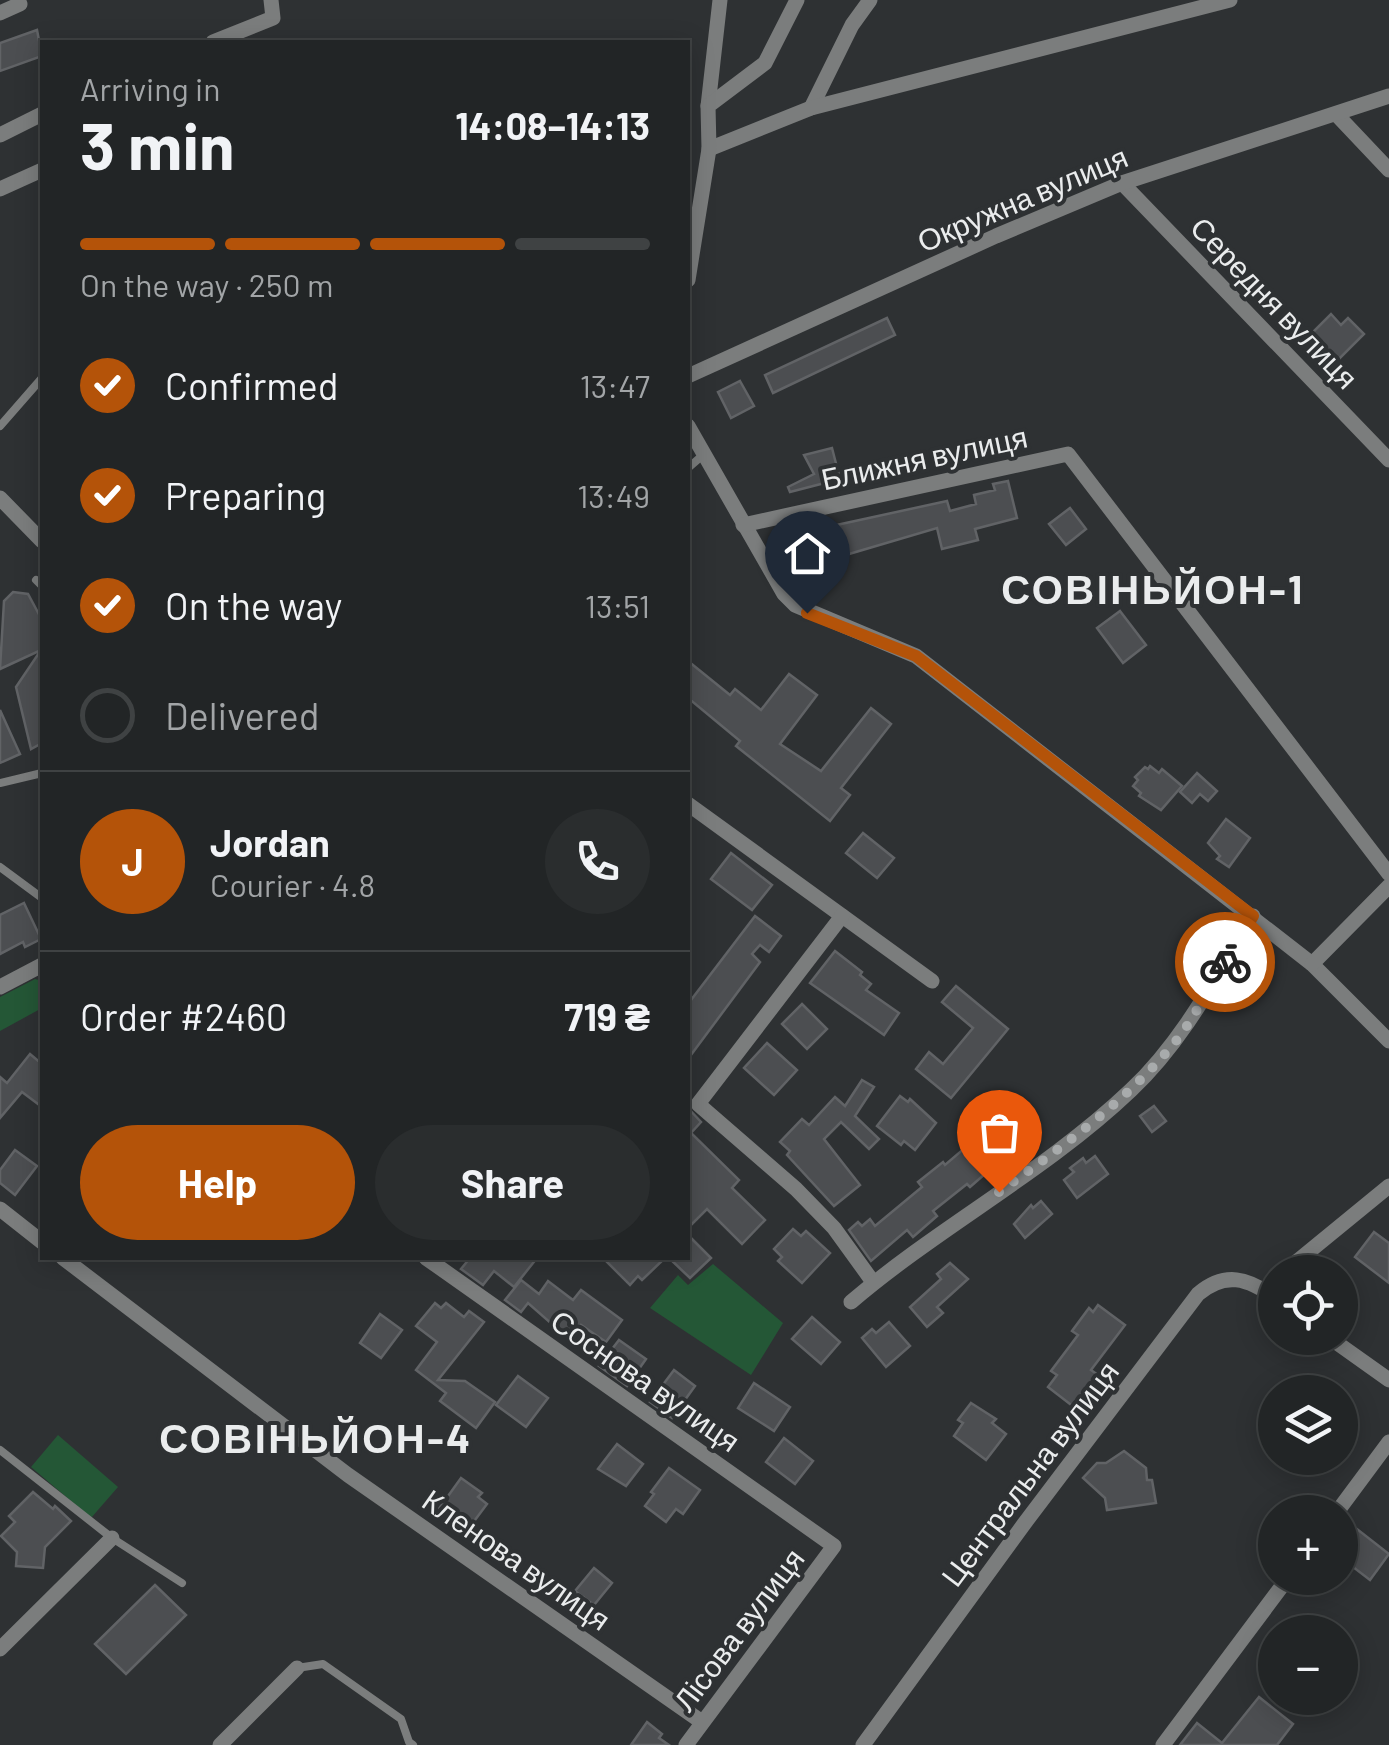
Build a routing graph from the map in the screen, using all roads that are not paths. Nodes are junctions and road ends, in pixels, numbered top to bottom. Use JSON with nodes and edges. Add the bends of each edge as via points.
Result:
{"nodes":[{"id":1,"x":271,"y":0,"type":"edge"},
{"id":2,"x":720,"y":0,"type":"edge"},
{"id":3,"x":798,"y":0,"type":"edge"},
{"id":4,"x":870,"y":0,"type":"edge"},
{"id":5,"x":1230,"y":0,"type":"edge"},
{"id":6,"x":20,"y":4,"type":"dead end"},
{"id":7,"x":0,"y":13,"type":"edge"},
{"id":8,"x":218,"y":40,"type":"edge"},
{"id":9,"x":1389,"y":96,"type":"edge"},
{"id":10,"x":708,"y":106,"type":"junction"},
{"id":11,"x":811,"y":108,"type":"junction"},
{"id":12,"x":1336,"y":114,"type":"junction"},
{"id":13,"x":40,"y":115,"type":"edge"},
{"id":14,"x":0,"y":135,"type":"edge"},
{"id":15,"x":709,"y":149,"type":"junction"},
{"id":16,"x":1389,"y":170,"type":"edge"},
{"id":17,"x":40,"y":171,"type":"edge"},
{"id":18,"x":1122,"y":183,"type":"junction"},
{"id":19,"x":0,"y":188,"type":"edge"},
{"id":20,"x":690,"y":268,"type":"edge"},
{"id":21,"x":690,"y":375,"type":"edge"},
{"id":22,"x":40,"y":380,"type":"edge"},
{"id":23,"x":0,"y":426,"type":"edge"},
{"id":24,"x":690,"y":430,"type":"edge"},
{"id":25,"x":703,"y":454,"type":"junction"},
{"id":26,"x":1389,"y":460,"type":"edge"},
{"id":27,"x":690,"y":466,"type":"edge"},
{"id":28,"x":0,"y":498,"type":"edge"},
{"id":29,"x":743,"y":524,"type":"junction"},
{"id":30,"x":40,"y":539,"type":"edge"},
{"id":31,"x":40,"y":774,"type":"edge"},
{"id":32,"x":0,"y":783,"type":"edge"},
{"id":33,"x":690,"y":805,"type":"edge"},
{"id":34,"x":0,"y":867,"type":"edge"},
{"id":35,"x":1389,"y":874,"type":"edge"},
{"id":36,"x":1389,"y":886,"type":"edge"},
{"id":37,"x":40,"y":897,"type":"edge"},
{"id":38,"x":842,"y":916,"type":"junction"},
{"id":39,"x":1253,"y":916,"type":"junction"},
{"id":40,"x":1312,"y":964,"type":"junction"},
{"id":41,"x":40,"y":967,"type":"edge"},
{"id":42,"x":932,"y":981,"type":"dead end"},
{"id":43,"x":0,"y":987,"type":"edge"},
{"id":44,"x":1389,"y":1040,"type":"edge"},
{"id":45,"x":1389,"y":1186,"type":"edge"},
{"id":46,"x":0,"y":1209,"type":"edge"},
{"id":47,"x":40,"y":1240,"type":"edge"},
{"id":48,"x":1305,"y":1255,"type":"edge"},
{"id":49,"x":66,"y":1260,"type":"edge"},
{"id":50,"x":429,"y":1260,"type":"edge"},
{"id":51,"x":873,"y":1282,"type":"junction"},
{"id":52,"x":1258,"y":1284,"type":"edge"},
{"id":53,"x":851,"y":1302,"type":"dead end"},
{"id":54,"x":1354,"y":1355,"type":"edge"},
{"id":55,"x":1389,"y":1380,"type":"edge"},
{"id":56,"x":1389,"y":1442,"type":"edge"},
{"id":57,"x":0,"y":1450,"type":"edge"},
{"id":58,"x":1349,"y":1495,"type":"edge"},
{"id":59,"x":112,"y":1538,"type":"junction"},
{"id":60,"x":834,"y":1546,"type":"joint"},
{"id":61,"x":182,"y":1583,"type":"dead end"},
{"id":62,"x":1275,"y":1595,"type":"edge"},
{"id":63,"x":0,"y":1649,"type":"edge"},
{"id":64,"x":298,"y":1668,"type":"joint"},
{"id":65,"x":702,"y":1722,"type":"junction"},
{"id":66,"x":220,"y":1745,"type":"edge"},
{"id":67,"x":413,"y":1745,"type":"edge"},
{"id":68,"x":686,"y":1745,"type":"edge"},
{"id":69,"x":863,"y":1745,"type":"edge"},
{"id":70,"x":1164,"y":1745,"type":"edge"}],
"edges":[{"from":1,"to":8,"type":"street","via":[[273,18]]},
{"from":2,"to":10,"type":"street"},
{"from":3,"to":10,"type":"street","via":[[765,63]]},
{"from":4,"to":11,"type":"street"},
{"from":5,"to":11,"type":"street"},
{"from":6,"to":7,"type":"street"},
{"from":9,"to":12,"type":"street","name":"Окружна вулиця"},
{"from":10,"to":15,"type":"street"},
{"from":11,"to":15,"type":"street"},
{"from":12,"to":16,"type":"street"},
{"from":12,"to":18,"type":"street","name":"Окружна вулиця"},
{"from":13,"to":14,"type":"street"},
{"from":15,"to":20,"type":"street"},
{"from":17,"to":19,"type":"street"},
{"from":18,"to":21,"type":"street","name":"Окружна вулиця"},
{"from":18,"to":26,"type":"street","name":"Середня вулиця"},
{"from":22,"to":23,"type":"lane"},
{"from":24,"to":25,"type":"street"},
{"from":25,"to":27,"type":"lane"},
{"from":25,"to":29,"type":"street"},
{"from":28,"to":30,"type":"street"},
{"from":29,"to":35,"type":"street","name":"Ближня вулиця","via":[[1068,454]]},
{"from":29,"to":39,"type":"street","via":[[796,606],[916,656]]},
{"from":31,"to":32,"type":"lane"},
{"from":33,"to":38,"type":"street"},
{"from":34,"to":37,"type":"lane"},
{"from":36,"to":40,"type":"street"},
{"from":38,"to":42,"type":"street"},
{"from":38,"to":51,"type":"street","via":[[698,1104],[834,1228]]},
{"from":39,"to":40,"type":"street"},
{"from":39,"to":51,"type":"street","via":[[1178,1038],[1132,1089]]},
{"from":40,"to":44,"type":"street"},
{"from":41,"to":43,"type":"street"},
{"from":45,"to":48,"type":"street"},
{"from":46,"to":47,"type":"street"},
{"from":49,"to":65,"type":"street","name":"Кленова вулиця","via":[[348,1475]]},
{"from":50,"to":60,"type":"street","name":"Соснова вулиця"},
{"from":51,"to":53,"type":"street"},
{"from":52,"to":69,"type":"street","name":"Центральна вулиця","via":[[1223,1278],[1198,1294]]},
{"from":54,"to":55,"type":"street"},
{"from":56,"to":58,"type":"street"},
{"from":57,"to":59,"type":"lane"},
{"from":59,"to":61,"type":"lane"},
{"from":59,"to":63,"type":"street"},
{"from":60,"to":65,"type":"street","name":"Лісова вулиця"},
{"from":62,"to":70,"type":"street"},
{"from":64,"to":66,"type":"street"},
{"from":64,"to":67,"type":"lane","via":[[323,1664],[401,1719]]},
{"from":65,"to":68,"type":"street","name":"Лісова вулиця"}]}
